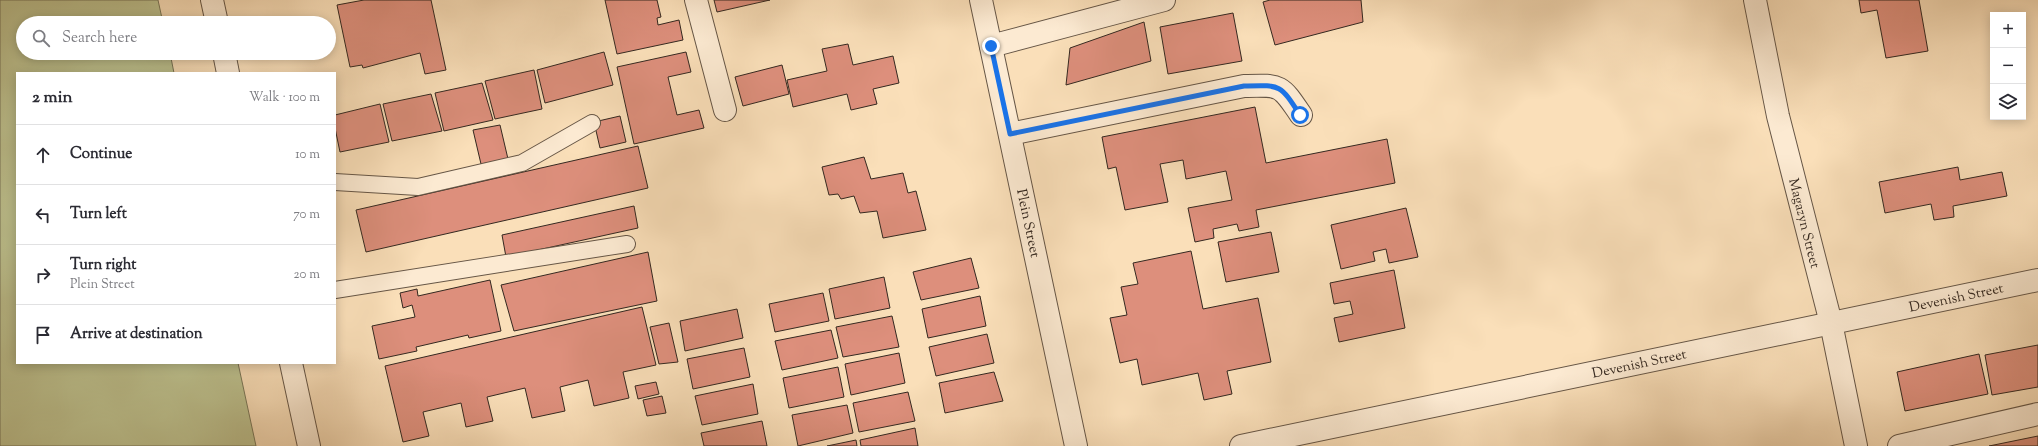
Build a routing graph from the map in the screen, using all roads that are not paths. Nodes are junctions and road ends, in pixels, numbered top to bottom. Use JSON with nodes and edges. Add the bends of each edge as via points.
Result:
{"nodes":[{"id":1,"x":212,"y":0,"type":"edge"},
{"id":2,"x":696,"y":0,"type":"edge"},
{"id":3,"x":981,"y":0,"type":"edge"},
{"id":4,"x":1164,"y":0,"type":"edge"},
{"id":5,"x":1755,"y":0,"type":"edge"},
{"id":6,"x":215,"y":16,"type":"edge"},
{"id":7,"x":991,"y":46,"type":"junction"},
{"id":8,"x":225,"y":60,"type":"edge"},
{"id":9,"x":228,"y":72,"type":"edge"},
{"id":10,"x":725,"y":110,"type":"dead end"},
{"id":11,"x":1300,"y":115,"type":"dead end"},
{"id":12,"x":592,"y":123,"type":"dead end"},
{"id":13,"x":1010,"y":134,"type":"junction"},
{"id":14,"x":336,"y":182,"type":"edge"},
{"id":15,"x":627,"y":244,"type":"dead end"},
{"id":16,"x":2038,"y":280,"type":"edge"},
{"id":17,"x":336,"y":290,"type":"edge"},
{"id":18,"x":1831,"y":323,"type":"junction"},
{"id":19,"x":291,"y":364,"type":"edge"},
{"id":20,"x":2038,"y":414,"type":"edge"},
{"id":21,"x":309,"y":446,"type":"edge"},
{"id":22,"x":1076,"y":446,"type":"edge"},
{"id":23,"x":1241,"y":446,"type":"edge"},
{"id":24,"x":1856,"y":446,"type":"edge"},
{"id":25,"x":1899,"y":446,"type":"edge"}],
"edges":[{"from":1,"to":6,"type":"street"},
{"from":2,"to":10,"type":"street"},
{"from":3,"to":7,"type":"street","name":"Plein Street"},
{"from":4,"to":7,"type":"street"},
{"from":5,"to":18,"type":"street","name":"Magazyn Street","via":[[1778,116]]},
{"from":7,"to":13,"type":"street","name":"Plein Street"},
{"from":8,"to":9,"type":"street"},
{"from":11,"to":13,"type":"street","via":[[1285,92],[1272,86],[1244,86]]},
{"from":12,"to":14,"type":"lane","via":[[522,163],[418,187]]},
{"from":13,"to":22,"type":"street","name":"Plein Street"},
{"from":15,"to":17,"type":"lane"},
{"from":16,"to":18,"type":"street","name":"Devenish Street"},
{"from":18,"to":23,"type":"street","name":"Devenish Street"},
{"from":18,"to":24,"type":"street","name":"Magazyn Street"},
{"from":19,"to":21,"type":"street"},
{"from":20,"to":25,"type":"street"}]}
